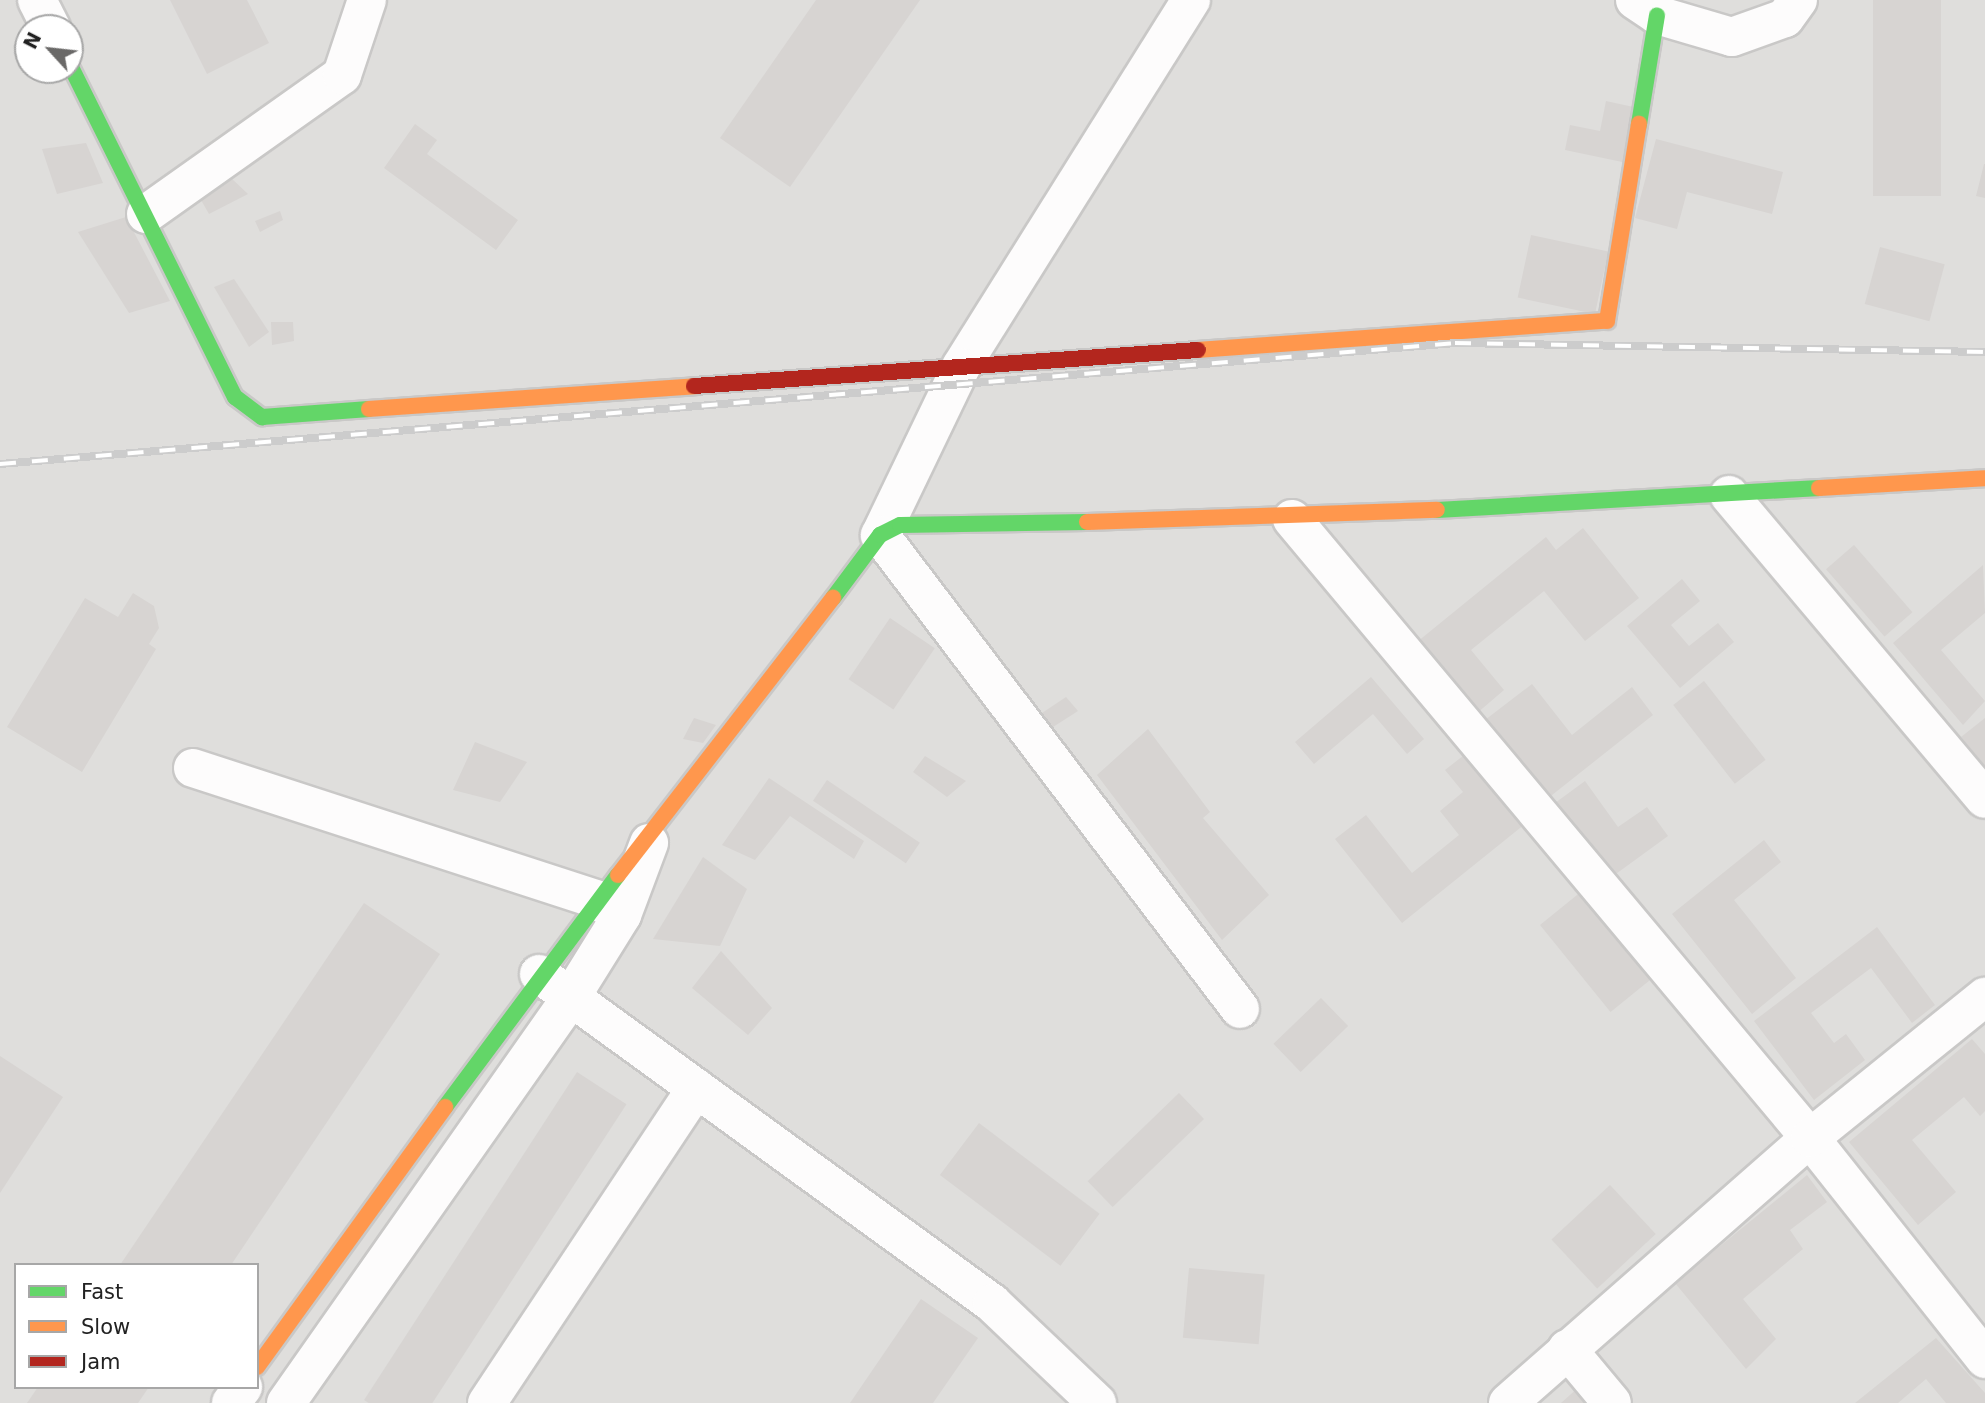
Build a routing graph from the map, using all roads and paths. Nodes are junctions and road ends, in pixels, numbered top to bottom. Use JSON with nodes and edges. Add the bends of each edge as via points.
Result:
{"nodes":[{"id":1,"x":367,"y":0,"type":"edge"},
{"id":2,"x":393,"y":0,"type":"edge"},
{"id":3,"x":1191,"y":0,"type":"edge"},
{"id":4,"x":1798,"y":0,"type":"edge"},
{"id":5,"x":1646,"y":8,"type":"edge"},
{"id":6,"x":342,"y":75,"type":"junction"},
{"id":7,"x":80,"y":84,"type":"edge"},
{"id":8,"x":146,"y":214,"type":"junction"},
{"id":9,"x":961,"y":367,"type":"junction"},
{"id":10,"x":1985,"y":478,"type":"edge"},
{"id":11,"x":1729,"y":495,"type":"junction"},
{"id":12,"x":1292,"y":519,"type":"junction"},
{"id":13,"x":880,"y":535,"type":"junction"},
{"id":14,"x":193,"y":768,"type":"dead end"},
{"id":15,"x":1985,"y":799,"type":"edge"},
{"id":16,"x":649,"y":843,"type":"joint"},
{"id":17,"x":608,"y":907,"type":"junction"},
{"id":18,"x":539,"y":974,"type":"junction"},
{"id":19,"x":571,"y":997,"type":"junction"},
{"id":20,"x":1985,"y":997,"type":"edge"},
{"id":21,"x":1240,"y":1009,"type":"dead end"},
{"id":22,"x":696,"y":1087,"type":"junction"},
{"id":23,"x":1811,"y":1138,"type":"junction"},
{"id":24,"x":1567,"y":1349,"type":"junction"},
{"id":25,"x":1985,"y":1359,"type":"edge"},
{"id":26,"x":259,"y":1364,"type":"edge"},
{"id":27,"x":286,"y":1403,"type":"edge"},
{"id":28,"x":487,"y":1403,"type":"edge"},
{"id":29,"x":1097,"y":1403,"type":"edge"},
{"id":30,"x":1508,"y":1403,"type":"edge"},
{"id":31,"x":1612,"y":1403,"type":"edge"}],
"edges":[{"from":1,"to":6,"type":"street"},
{"from":2,"to":6,"type":"street"},
{"from":3,"to":9,"type":"street"},
{"from":4,"to":5,"type":"street","via":[[1785,18],[1732,37]]},
{"from":5,"to":9,"type":"street","via":[[1607,321]]},
{"from":6,"to":8,"type":"street"},
{"from":7,"to":8,"type":"street"},
{"from":8,"to":9,"type":"street","via":[[235,397],[262,417]]},
{"from":9,"to":13,"type":"street"},
{"from":10,"to":11,"type":"street"},
{"from":11,"to":12,"type":"street"},
{"from":11,"to":15,"type":"street"},
{"from":12,"to":13,"type":"street","via":[[900,525]]},
{"from":12,"to":23,"type":"street"},
{"from":13,"to":16,"type":"street"},
{"from":13,"to":21,"type":"street"},
{"from":14,"to":17,"type":"street"},
{"from":16,"to":17,"type":"street"},
{"from":17,"to":18,"type":"street"},
{"from":17,"to":19,"type":"street"},
{"from":18,"to":19,"type":"street"},
{"from":18,"to":26,"type":"street"},
{"from":19,"to":22,"type":"street"},
{"from":19,"to":27,"type":"street"},
{"from":20,"to":23,"type":"street"},
{"from":22,"to":28,"type":"street"},
{"from":22,"to":29,"type":"street","via":[[992,1303]]},
{"from":23,"to":24,"type":"street"},
{"from":23,"to":25,"type":"street"},
{"from":24,"to":30,"type":"street"},
{"from":24,"to":31,"type":"street"}]}
